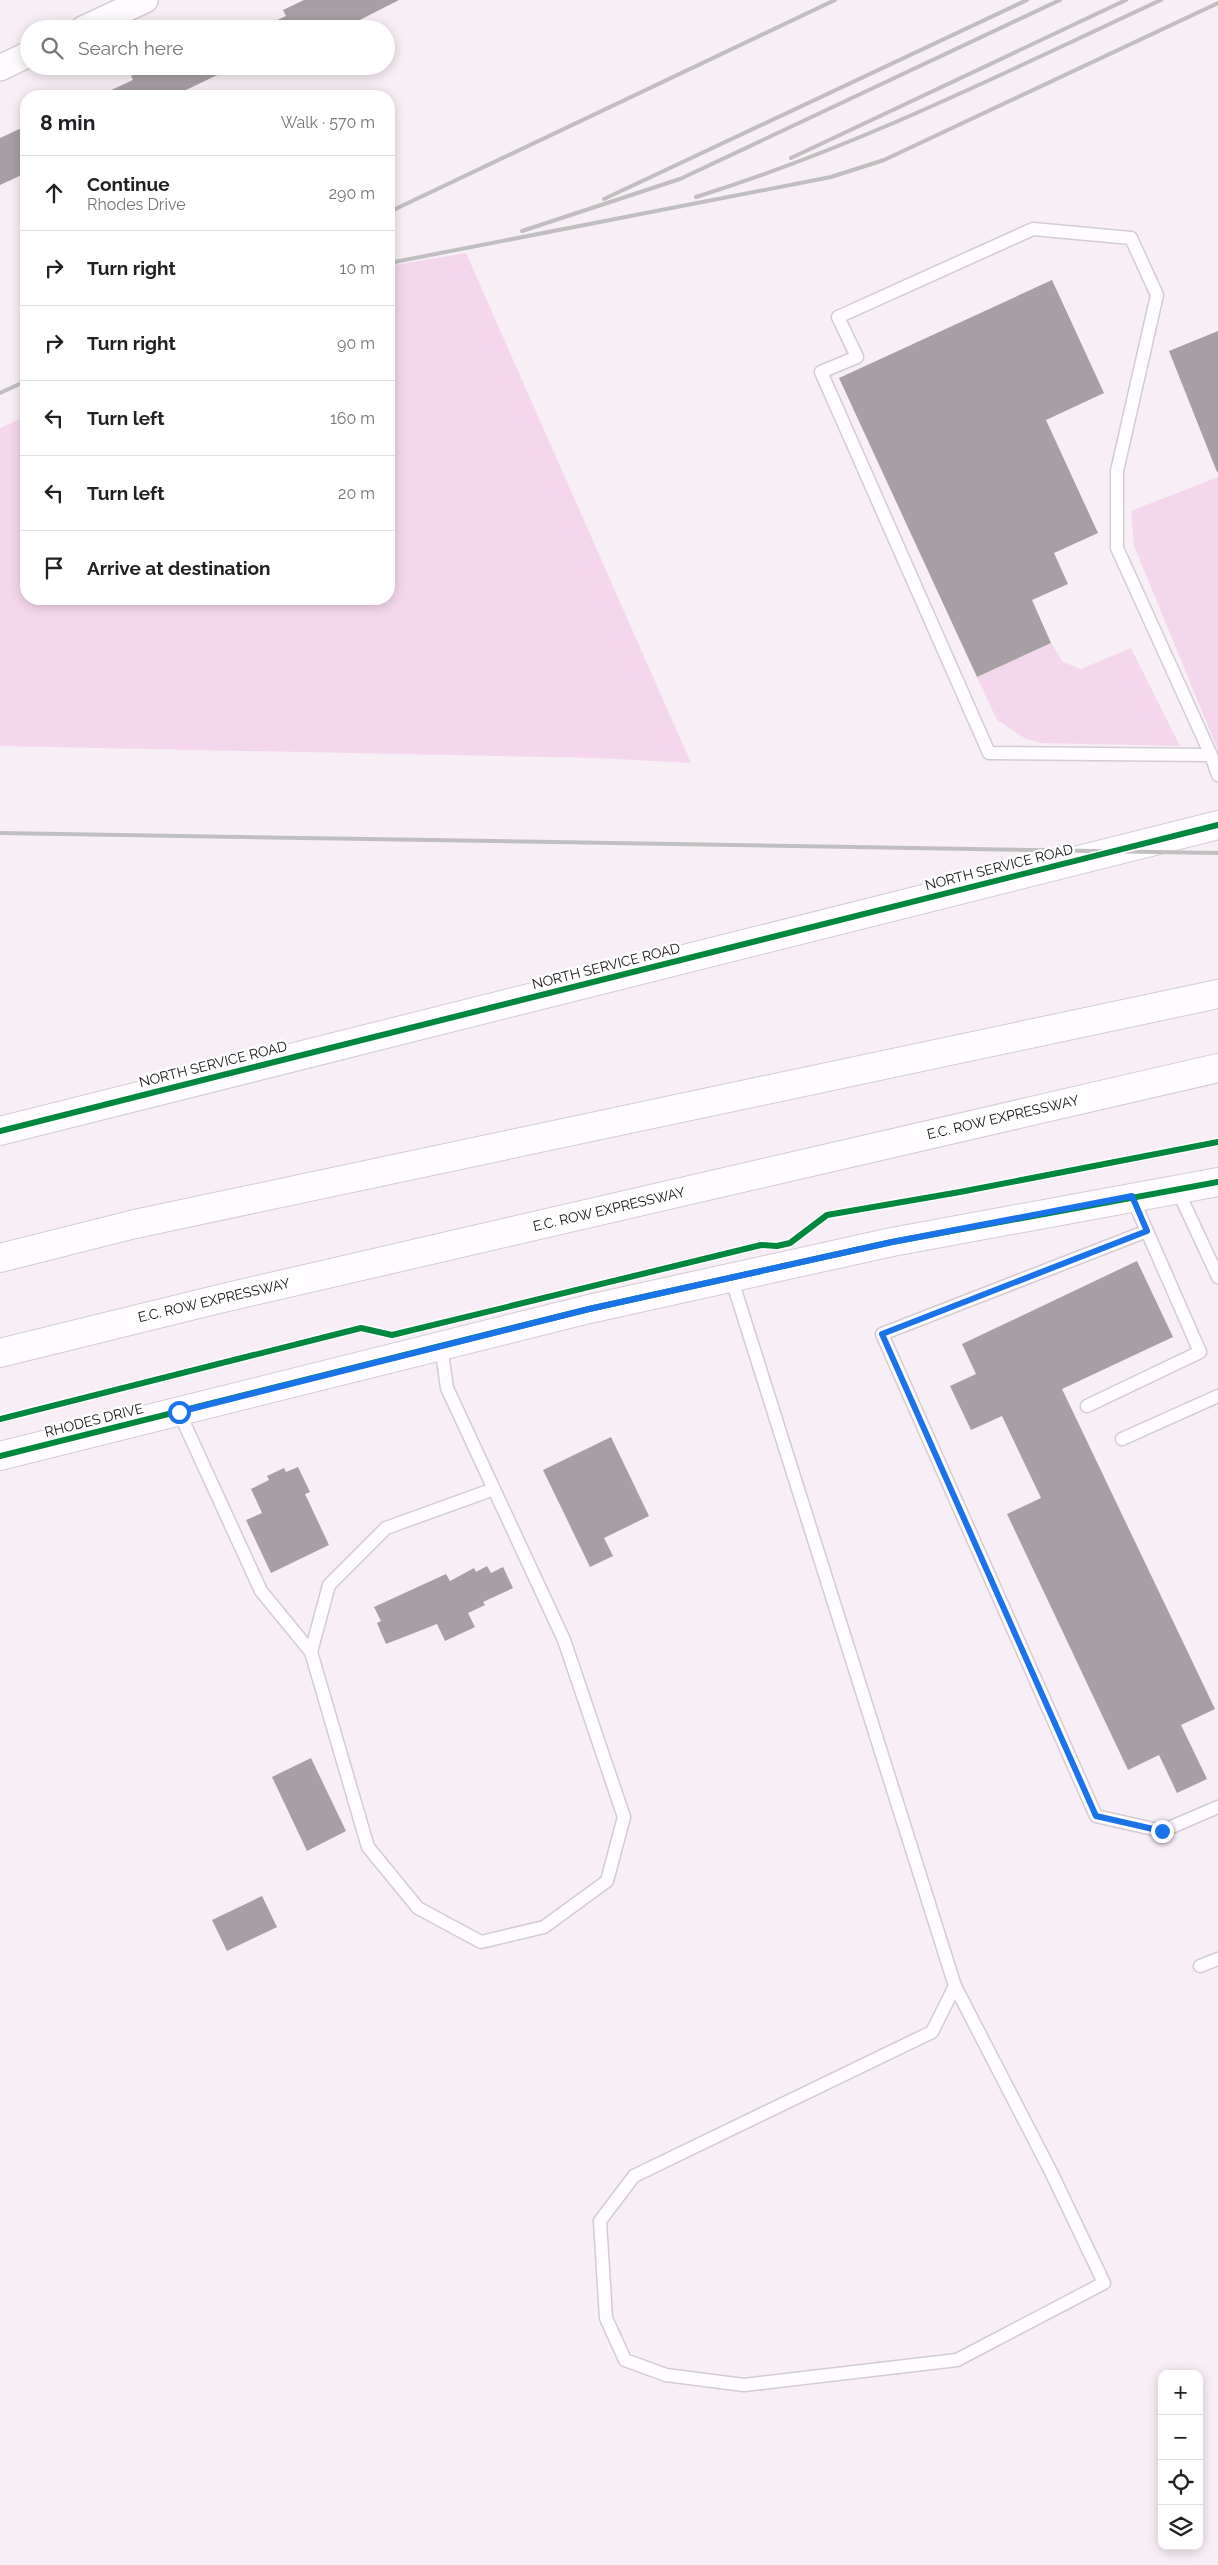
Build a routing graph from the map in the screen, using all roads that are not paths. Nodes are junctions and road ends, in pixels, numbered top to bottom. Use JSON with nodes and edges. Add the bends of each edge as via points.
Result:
{"nodes":[{"id":1,"x":131,"y":3,"type":"edge"},
{"id":2,"x":100,"y":20,"type":"edge"},
{"id":3,"x":20,"y":58,"type":"edge"},
{"id":4,"x":0,"y":68,"type":"edge"},
{"id":5,"x":1211,"y":755,"type":"junction"},
{"id":6,"x":1218,"y":775,"type":"edge"},
{"id":7,"x":1218,"y":825,"type":"edge"},
{"id":8,"x":1218,"y":994,"type":"edge"},
{"id":9,"x":1218,"y":1068,"type":"edge"},
{"id":10,"x":0,"y":1131,"type":"edge"},
{"id":11,"x":1218,"y":1182,"type":"edge"},
{"id":12,"x":1177,"y":1189,"type":"junction"},
{"id":13,"x":1132,"y":1196,"type":"junction"},
{"id":14,"x":1147,"y":1231,"type":"junction"},
{"id":15,"x":0,"y":1258,"type":"edge"},
{"id":16,"x":731,"y":1277,"type":"junction"},
{"id":17,"x":1218,"y":1277,"type":"edge"},
{"id":18,"x":441,"y":1346,"type":"junction"},
{"id":19,"x":0,"y":1353,"type":"edge"},
{"id":20,"x":1218,"y":1396,"type":"edge"},
{"id":21,"x":1087,"y":1406,"type":"dead end"},
{"id":22,"x":179,"y":1412,"type":"junction"},
{"id":23,"x":1122,"y":1439,"type":"dead end"},
{"id":24,"x":0,"y":1456,"type":"edge"},
{"id":25,"x":494,"y":1489,"type":"junction"},
{"id":26,"x":311,"y":1652,"type":"junction"},
{"id":27,"x":1218,"y":1807,"type":"edge"},
{"id":28,"x":1218,"y":1959,"type":"edge"},
{"id":29,"x":1200,"y":1966,"type":"dead end"},
{"id":30,"x":955,"y":1986,"type":"junction"}],
"edges":[{"from":1,"to":2,"type":"street"},
{"from":3,"to":4,"type":"street"},
{"from":5,"to":5,"type":"lane","via":[[1118,548],[1117,471],[1158,295],[1131,238],[1033,229],[838,318],[857,357],[821,372],[989,754]]},
{"from":5,"to":6,"type":"lane"},
{"from":7,"to":10,"type":"main road","name":"NORTH SERVICE ROAD"},
{"from":8,"to":15,"type":"main road","via":[[145,1222]]},
{"from":9,"to":19,"type":"main road","name":"E.C. ROW EXPRESSWAY","via":[[219,1299]]},
{"from":11,"to":12,"type":"main road","name":"RHODES DRIVE"},
{"from":12,"to":13,"type":"main road","name":"RHODES DRIVE"},
{"from":12,"to":17,"type":"lane"},
{"from":13,"to":14,"type":"lane"},
{"from":13,"to":16,"type":"main road","name":"RHODES DRIVE"},
{"from":14,"to":21,"type":"lane","via":[[1200,1352]]},
{"from":14,"to":27,"type":"lane","via":[[882,1334],[1096,1816],[1162,1831]]},
{"from":16,"to":18,"type":"main road","name":"RHODES DRIVE"},
{"from":16,"to":30,"type":"lane"},
{"from":18,"to":22,"type":"main road","name":"RHODES DRIVE"},
{"from":18,"to":25,"type":"lane","via":[[447,1388]]},
{"from":20,"to":23,"type":"lane"},
{"from":22,"to":24,"type":"main road","name":"RHODES DRIVE"},
{"from":22,"to":26,"type":"lane","via":[[261,1591]]},
{"from":25,"to":26,"type":"lane","via":[[386,1528],[329,1585]]},
{"from":25,"to":26,"type":"lane","via":[[564,1640],[624,1817],[607,1881],[544,1927],[481,1942],[418,1908],[368,1847]]},
{"from":28,"to":29,"type":"lane"},
{"from":30,"to":30,"type":"lane","via":[[932,2032],[634,2176],[600,2220],[606,2318],[625,2360],[666,2375],[744,2385],[957,2360],[1104,2283]]}]}
